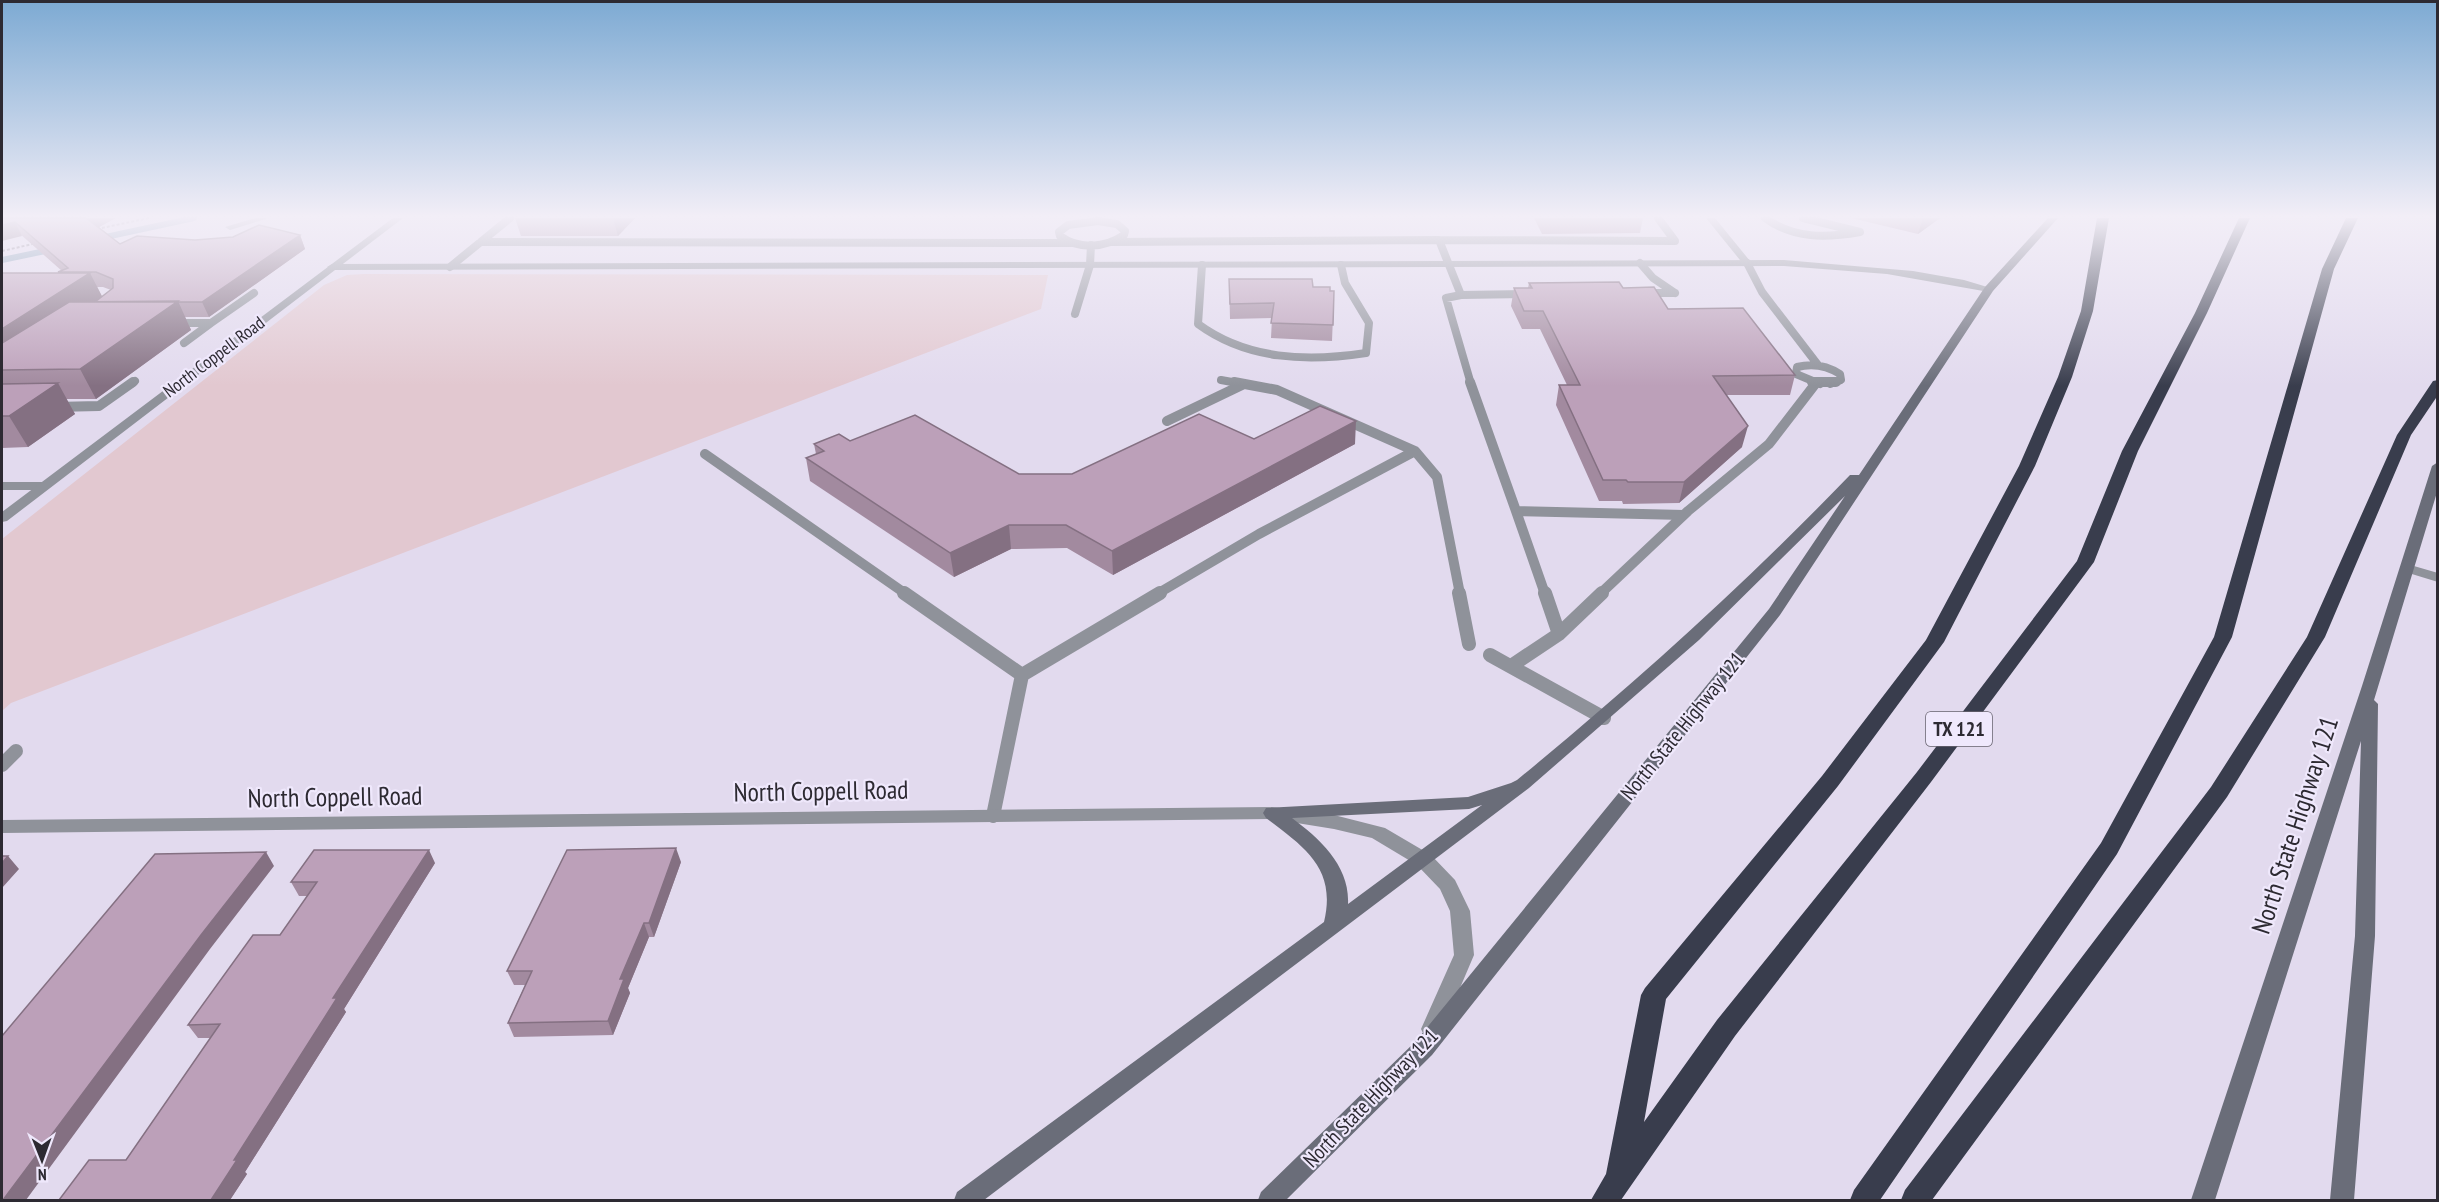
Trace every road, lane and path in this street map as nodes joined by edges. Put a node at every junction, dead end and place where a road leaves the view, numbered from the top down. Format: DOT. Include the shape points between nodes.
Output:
graph roads {
  1 [pos="323,274"];
  2 [pos="1087,274"];
  3 [pos="1201,274"];
  4 [pos="1343,274"];
  5 [pos="1454,274"];
  6 [pos="1650,274"];
  7 [pos="1753,274"];
  8 [pos="1920,274"];
  9 [pos="2002,274"];
  10 [pos="2094,274"];
  11 [pos="2219,274"];
  12 [pos="2327,274"];
  13 [pos="1989,289"];
  14 [pos="254,293"];
  15 [pos="1627,293"];
  16 [pos="1544,294"];
  17 [pos="1461,295"];
  18 [pos="1075,314"];
  19 [pos="164,323"];
  20 [pos="212,323"];
  21 [pos="184,343"];
  22 [pos="1818,365"];
  23 [pos="1221,380"];
  24 [pos="135,381"];
  25 [pos="1816,383"];
  26 [pos="1244,384"];
  27 [pos="2438,384"];
  28 [pos="45,407"];
  29 [pos="1167,421"];
  30 [pos="1882,450"];
  31 [pos="1415,451"];
  32 [pos="705,454"];
  33 [pos="2438,466"];
  34 [pos="2,486"];
  35 [pos="43,486"];
  36 [pos="1516,511"];
  37 [pos="5,512"];
  38 [pos="1684,515"];
  39 [pos="2407,568"];
  40 [pos="2438,578"];
  41 [pos="1559,634"];
  42 [pos="1469,644"];
  43 [pos="1490,655"];
  44 [pos="1511,666"];
  45 [pos="1022,675"];
  46 [pos="2370,686"];
  47 [pos="1604,718"];
  48 [pos="16,751"];
  49 [pos="2,765"];
  50 [pos="1523,784"];
  51 [pos="1272,813"];
  52 [pos="993,816"];
  53 [pos="2,827"];
  54 [pos="1424,860"];
  55 [pos="1333,927"];
  56 [pos="1424,1048"];
  57 [pos="1619,1185"];
  58 [pos="966,1200"];
  59 [pos="1270,1200"];
  60 [pos="1605,1200"];
  61 [pos="1864,1200"];
  62 [pos="1915,1200"];
  63 [pos="2203,1200"];
  64 [pos="2342,1200"];
  1 -- 35 [label="street, North Coppell Road"];
  2 -- 18 [label="lane"];
  3 -- 4 [label="lane" via="1198,324 1211,336 1255,354 1337,359 1366,353 1369,323"];
  5 -- 17 [label="lane"];
  6 -- 15 [label="lane" via="1675,293"];
  7 -- 22 [label="lane"];
  8 -- 13 [label="street"];
  9 -- 13 [label="main road, North State Highway 121"];
  10 -- 57 [label="highway" via="2065,377 2027,466 1935,642 1830,781 1654,995"];
  11 -- 57 [label="highway, TX 121" via="2130,451 2085,562 1924,777 1726,1028"];
  12 -- 61 [label="highway" via="2223,637 2109,848"];
  13 -- 30 [label="main road, North State Highway 121"];
  14 -- 20 [label="lane"];
  16 -- 17 [label="lane"];
  17 -- 36 [label="lane" via="1446,298 1465,367"];
  19 -- 20 [label="lane"];
  20 -- 21 [label="lane"];
  22 -- 25 [label="lane" via="1802,365 1795,370 1800,378"];
  22 -- 25 [label="lane" via="1835,370 1842,377 1831,384"];
  23 -- 26 [label="lane"];
  24 -- 28 [label="lane" via="99,406"];
  25 -- 38 [label="lane" via="1769,444"];
  26 -- 29 [label="lane"];
  26 -- 31 [label="lane" via="1277,390"];
  27 -- 62 [label="highway" via="2404,435 2316,638 2219,792"];
  30 -- 47 [label="main road" via="1797,539"];
  30 -- 56 [label="main road, North State Highway 121" via="1776,612"];
  31 -- 42 [label="lane" via="1437,477"];
  31 -- 45 [label="lane" via="1259,534"];
  32 -- 45 [label="lane"];
  33 -- 39 [label="main road, North State Highway 121"];
  34 -- 35 [label="street"];
  35 -- 37 [label="street, North Coppell Road"];
  36 -- 38 [label="lane"];
  36 -- 41 [label="lane"];
  38 -- 41 [label="lane"];
  39 -- 40 [label="street"];
  39 -- 46 [label="main road, North State Highway 121"];
  41 -- 44 [label="lane"];
  43 -- 44 [label="lane"];
  44 -- 47 [label="lane"];
  45 -- 52 [label="lane"];
  46 -- 63 [label="main road, North State Highway 121"];
  46 -- 64 [label="main road" via="2365,936"];
  47 -- 50 [label="main road"];
  48 -- 49 [label="lane"];
  50 -- 51 [label="main road" via="1469,803"];
  50 -- 54 [label="main road"];
  51 -- 52 [label="street, North Coppell Road"];
  51 -- 54 [label="street, North Coppell Road" via="1378,832"];
  51 -- 55 [label="main road" via="1314,847 1331,871 1338,894"];
  52 -- 53 [label="street, North Coppell Road"];
  54 -- 55 [label="main road"];
  54 -- 56 [label="street, North Coppell Road" via="1448,885 1460,911 1464,956"];
  55 -- 58 [label="main road"];
  56 -- 59 [label="main road, North State Highway 121"];
  57 -- 60 [label="highway, TX 121"];
}
